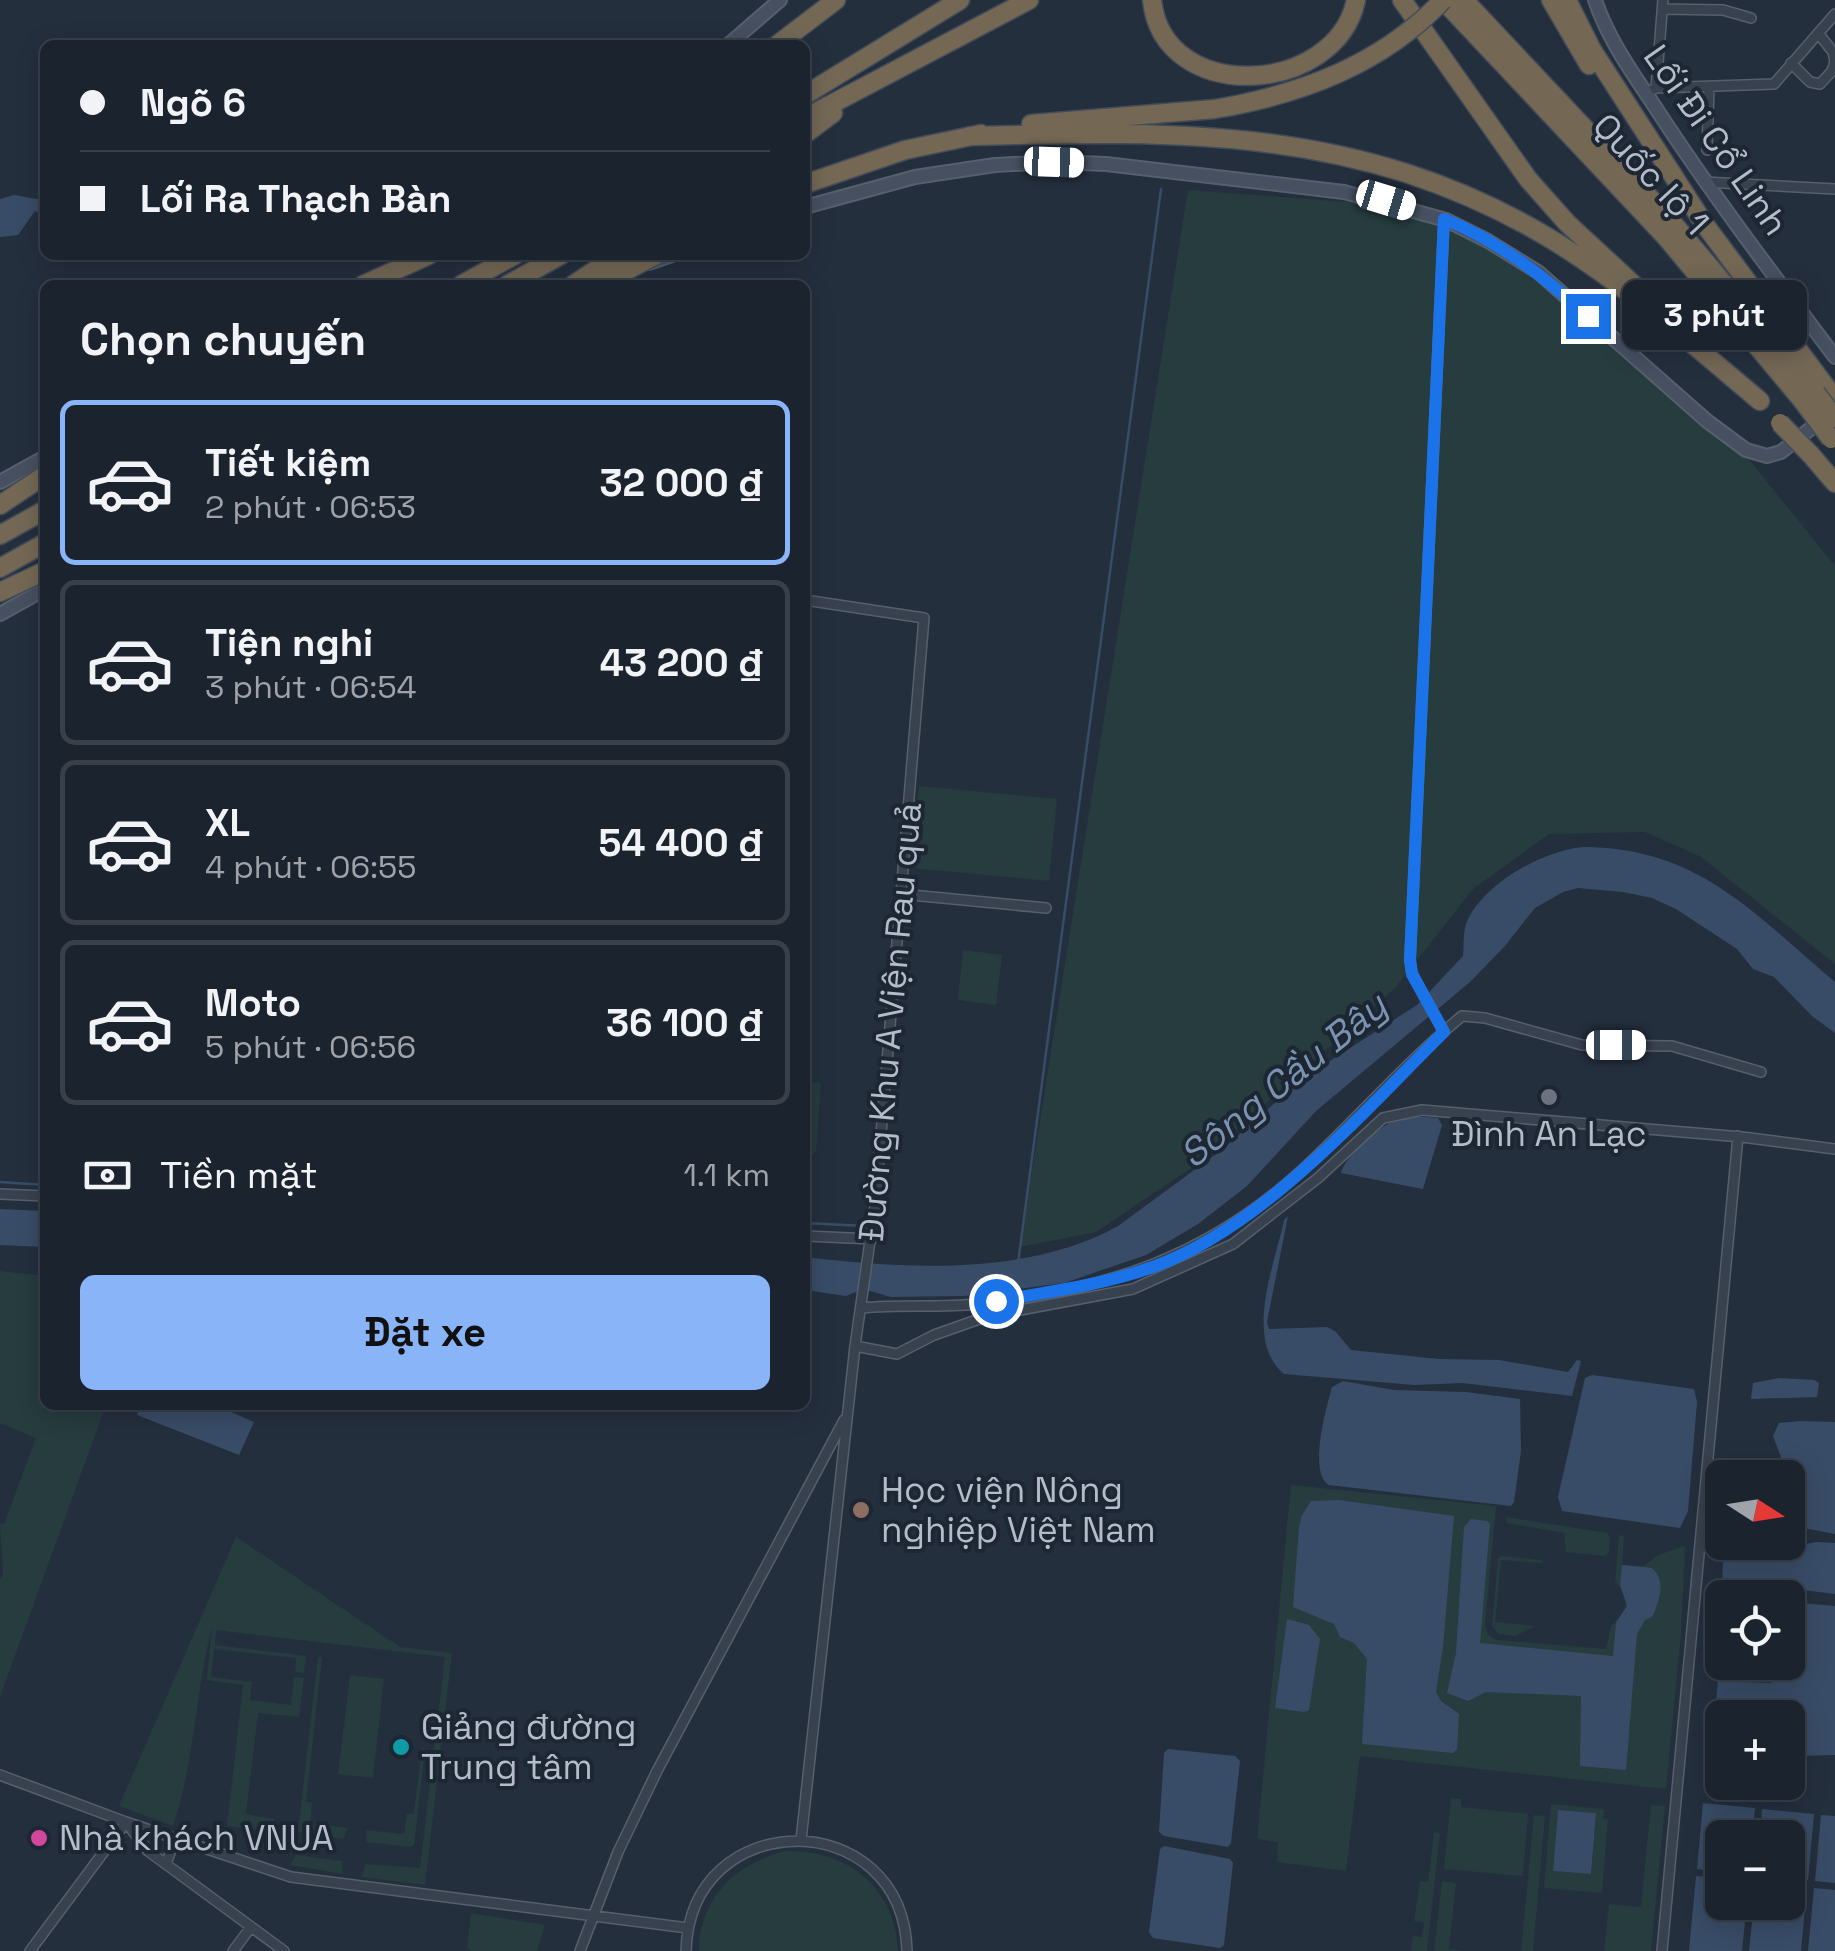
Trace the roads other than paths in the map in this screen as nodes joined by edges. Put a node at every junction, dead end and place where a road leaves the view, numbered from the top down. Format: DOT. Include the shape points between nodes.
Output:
graph roads {
  1 [pos="780,0"];
  2 [pos="821,0"];
  3 [pos="836,0"];
  4 [pos="960,0"];
  5 [pos="1029,0"];
  6 [pos="1152,0"];
  7 [pos="1356,0"];
  8 [pos="1402,0"];
  9 [pos="1443,0"];
  10 [pos="1464,0"];
  11 [pos="1552,0"];
  12 [pos="1567,0"];
  13 [pos="1595,0"];
  14 [pos="1663,4"];
  15 [pos="1835,14"];
  16 [pos="1751,18"];
  17 [pos="1818,33"];
  18 [pos="734,40"];
  19 [pos="783,40"];
  20 [pos="784,40"];
  21 [pos="859,60"];
  22 [pos="1835,62"];
  23 [pos="1791,63"];
  24 [pos="810,78"];
  25 [pos="870,85"];
  26 [pos="1709,87"];
  27 [pos="1651,91"];
  28 [pos="810,92"];
  29 [pos="810,115"];
  30 [pos="810,130"];
  31 [pos="970,136"];
  32 [pos="1707,150"];
  33 [pos="810,182"];
  34 [pos="1705,182"];
  35 [pos="1835,189"];
  36 [pos="1683,190"];
  37 [pos="810,206"];
  38 [pos="1444,219"];
  39 [pos="407,260"];
  40 [pos="419,260"];
  41 [pos="507,260"];
  42 [pos="552,260"];
  43 [pos="610,260"];
  44 [pos="646,260"];
  45 [pos="658,260"];
  46 [pos="618,274"];
  47 [pos="372,280"];
  48 [pos="374,280"];
  49 [pos="470,280"];
  50 [pos="516,280"];
  51 [pos="580,280"];
  52 [pos="608,280"];
  53 [pos="1835,357"];
  54 [pos="1820,394"];
  55 [pos="1760,401"];
  56 [pos="1835,409"];
  57 [pos="1835,418"];
  58 [pos="1833,442"];
  59 [pos="40,460"];
  60 [pos="40,478"];
  61 [pos="0,482"];
  62 [pos="1835,482"];
  63 [pos="0,505"];
  64 [pos="40,513"];
  65 [pos="0,534"];
  66 [pos="40,546"];
  67 [pos="0,568"];
  68 [pos="40,573"];
  69 [pos="0,592"];
  70 [pos="40,592"];
  71 [pos="810,601"];
  72 [pos="0,614"];
  73 [pos="901,894"];
  74 [pos="1046,908"];
  75 [pos="1443,1029"];
  76 [pos="1761,1072"];
  77 [pos="1738,1136"];
  78 [pos="1835,1149"];
  79 [pos="0,1194"];
  80 [pos="40,1196"];
  81 [pos="810,1236"];
  82 [pos="872,1239"];
  83 [pos="863,1307"];
  84 [pos="855,1346"];
  85 [pos="848,1414"];
  86 [pos="0,1775"];
  87 [pos="126,1822"];
  88 [pos="175,1839"];
  89 [pos="801,1840"];
  90 [pos="166,1864"];
  91 [pos="594,1917"];
  92 [pos="251,1927"];
  93 [pos="688,1928"];
  94 [pos="30,1951"];
  95 [pos="233,1951"];
  96 [pos="284,1951"];
  97 [pos="580,1951"];
  98 [pos="686,1951"];
  99 [pos="907,1951"];
  100 [pos="1662,1951"];
  1 -- 18 [label="main road"];
  2 -- 19 [label="highway"];
  3 -- 20 [label="highway"];
  4 -- 21 [label="highway"];
  5 -- 25 [label="highway"];
  6 -- 7 [label="highway" via="1162,33 1178,52 1206,69 1243,77 1286,72 1321,54 1346,26"];
  8 -- 55 [label="highway" via="1552,207"];
  9 -- 31 [label="highway, bridge" via="1394,43 1343,73 1273,98"];
  9 -- 54 [label="highway, Quốc lộ 1"];
  10 -- 54 [label="highway, Quốc lộ 1" via="1666,215"];
  11 -- 36 [label="highway" via="1597,77"];
  12 -- 36 [label="highway"];
  13 -- 27 [label="main road, Lối Đi Cổ Linh" via="1605,29"];
  14 -- 16 [label="street"];
  14 -- 27 [label="street"];
  15 -- 17 [label="street"];
  17 -- 22 [label="street"];
  17 -- 23 [label="street"];
  21 -- 24 [label="highway"];
  21 -- 28 [label="highway"];
  22 -- 23 [label="street" via="1820,84"];
  23 -- 26 [label="street" via="1774,84"];
  25 -- 29 [label="highway"];
  25 -- 30 [label="highway"];
  26 -- 27 [label="street"];
  26 -- 32 [label="street"];
  27 -- 34 [label="main road, Lối Đi Cổ Linh"];
  31 -- 33 [label="highway"];
  31 -- 55 [label="highway" via="1236,140 1338,153 1413,174 1475,198 1578,256"];
  34 -- 35 [label="street"];
  34 -- 53 [label="main road, Lối Đi Cổ Linh"];
  36 -- 54 [label="highway"];
  37 -- 38 [label="main road" via="930,174 1054,162 1316,187"];
  38 -- 56 [label="main road" via="1538,272 1735,444 1767,456 1781,452"];
  38 -- 75 [label="street" via="1410,960"];
  39 -- 47 [label="highway"];
  40 -- 48 [label="highway"];
  41 -- 49 [label="highway"];
  42 -- 50 [label="highway"];
  43 -- 51 [label="highway"];
  44 -- 46 [label="highway"];
  45 -- 46 [label="main road"];
  46 -- 52 [label="highway"];
  54 -- 57 [label="highway, bridge"];
  54 -- 58 [label="highway, bridge"];
  55 -- 62 [label="highway, bridge"];
  59 -- 61 [label="main road"];
  60 -- 63 [label="highway"];
  64 -- 65 [label="highway"];
  66 -- 67 [label="highway"];
  68 -- 69 [label="highway"];
  70 -- 72 [label="main road"];
  71 -- 73 [label="street, Đường Khu A Viện Rau quả" via="924,618"];
  73 -- 74 [label="street"];
  73 -- 82 [label="street, Đường Khu A Viện Rau quả"];
  75 -- 76 [label="street" via="1460,1017 1485,1018 1582,1045 1672,1046"];
  75 -- 83 [label="street" via="1286,1183 1183,1254 1081,1287 975,1304"];
  77 -- 78 [label="street"];
  77 -- 84 [label="street" via="1396,1113 1234,1244 1132,1289 988,1316 896,1354"];
  77 -- 100 [label="street"];
  79 -- 80 [label="street"];
  81 -- 82 [label="street"];
  82 -- 83 [label="street, Đường Khu A Viện Rau quả"];
  83 -- 84 [label="street, Đường Khu A Viện Rau quả"];
  84 -- 85 [label="street, Đường Khu A Viện Rau quả"];
  85 -- 89 [label="street, Đường Khu A Viện Rau quả"];
  85 -- 91 [label="street" via="664,1757"];
  86 -- 87 [label="street"];
  87 -- 88 [label="street"];
  87 -- 90 [label="street"];
  87 -- 94 [label="street"];
  88 -- 90 [label="street"];
  88 -- 91 [label="street" via="324,1883"];
  89 -- 93 [label="street" via="761,1846 728,1863 704,1891"];
  89 -- 99 [label="street" via="843,1850 874,1871 899,1910"];
  90 -- 92 [label="street"];
  91 -- 93 [label="street"];
  91 -- 97 [label="street"];
  92 -- 95 [label="street"];
  92 -- 96 [label="street"];
  93 -- 98 [label="street"];
}
